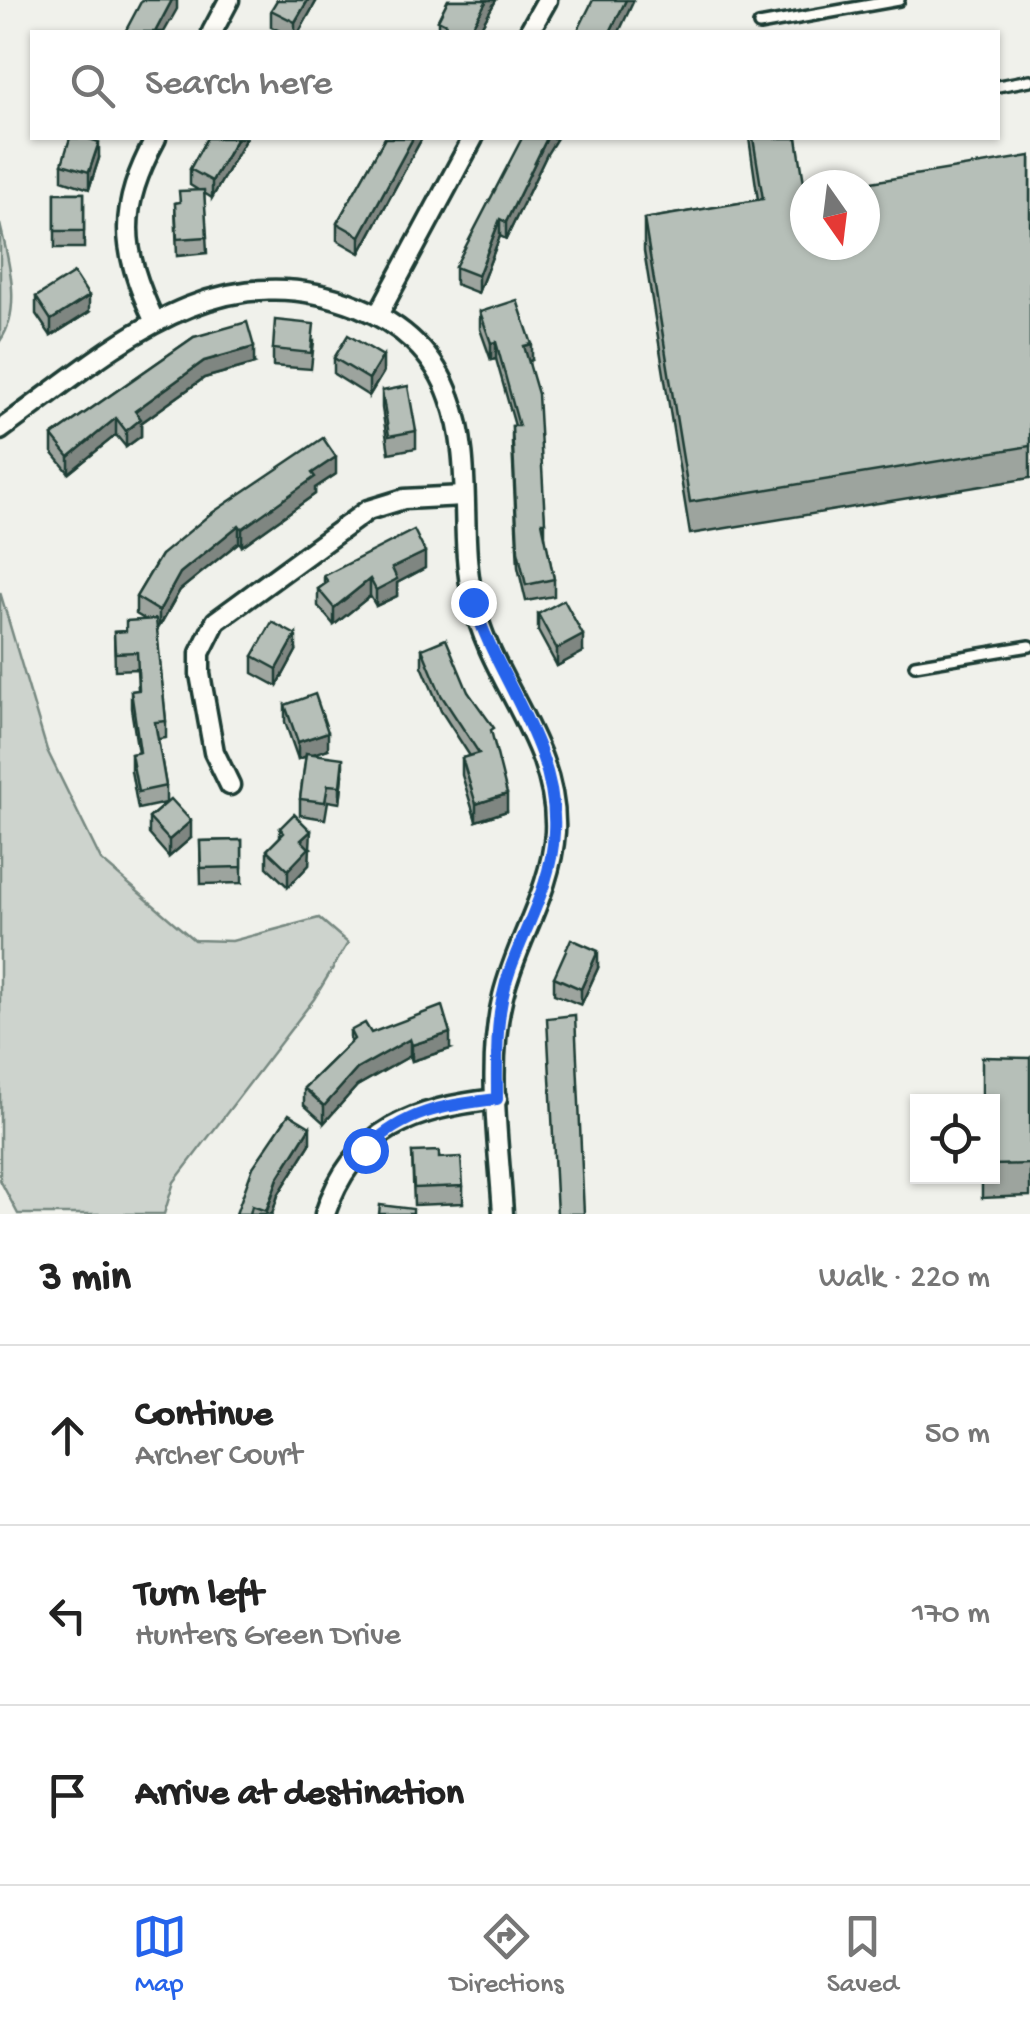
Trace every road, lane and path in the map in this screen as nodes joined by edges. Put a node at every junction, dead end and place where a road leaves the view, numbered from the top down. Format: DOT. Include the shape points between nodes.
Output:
graph roads {
  1 [pos="229,0"];
  2 [pos="546,0"];
  3 [pos="899,0"];
  4 [pos="759,25"];
  5 [pos="213,30"];
  6 [pos="530,30"];
  7 [pos="1030,80"];
  8 [pos="1000,86"];
  9 [pos="155,140"];
  10 [pos="472,140"];
  11 [pos="378,315"];
  12 [pos="154,320"];
  13 [pos="0,430"];
  14 [pos="463,496"];
  15 [pos="1030,646"];
  16 [pos="915,665"];
  17 [pos="230,785"];
  18 [pos="497,1099"];
  19 [pos="325,1214"];
  20 [pos="503,1214"];
  1 -- 5 [label="street"];
  2 -- 6 [label="street"];
  3 -- 4 [label="lane"];
  7 -- 8 [label="lane"];
  9 -- 12 [label="street" via="138,172 126,222 128,257"];
  10 -- 11 [label="street"];
  11 -- 12 [label="street" via="333,297 264,289 227,294"];
  11 -- 14 [label="street" via="403,330 440,373 459,429"];
  12 -- 13 [label="street"];
  14 -- 17 [label="street" via="404,498 368,510 216,621 200,653 200,674 214,752"];
  14 -- 18 [label="street" via="473,602 535,735 552,796 544,896 502,998"];
  15 -- 16 [label="lane"];
  18 -- 19 [label="street" via="440,1105 386,1130 339,1183"];
  18 -- 20 [label="street"];
}
